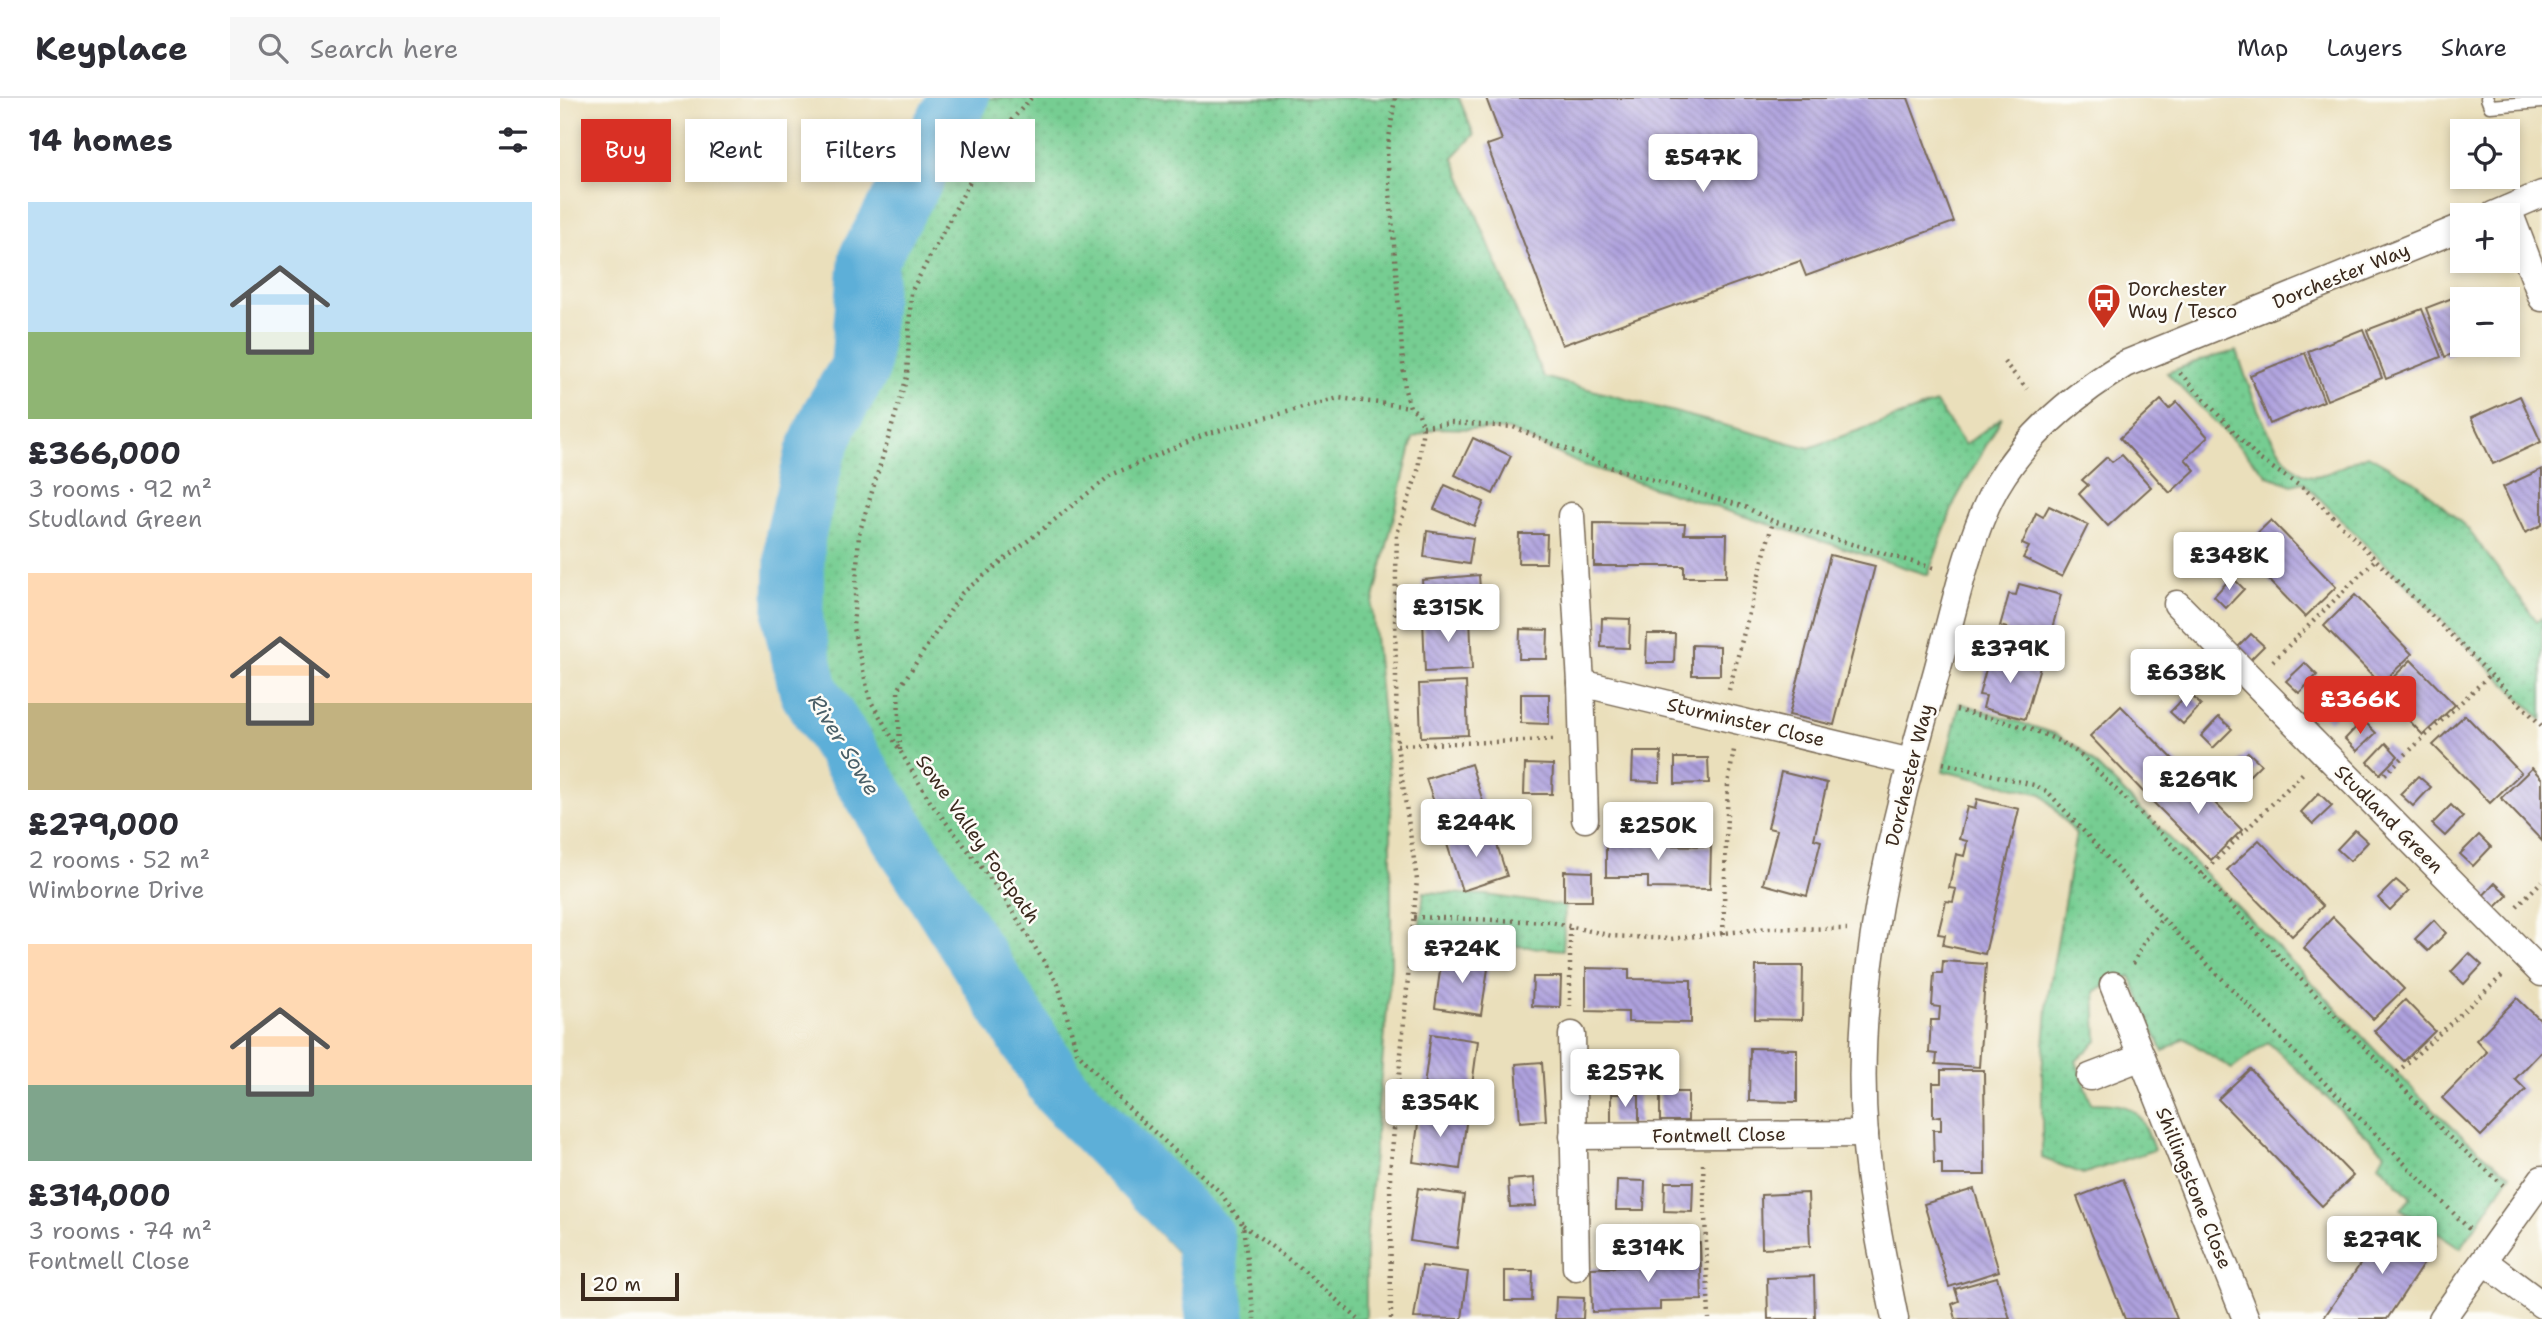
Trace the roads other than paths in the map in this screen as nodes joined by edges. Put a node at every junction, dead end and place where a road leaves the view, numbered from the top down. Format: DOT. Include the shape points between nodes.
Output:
graph roads {
  1 [pos="2488,102"];
  2 [pos="2542,102"];
  3 [pos="2542,194"];
  4 [pos="2520,203"];
  5 [pos="2450,232"];
  6 [pos="2520,254"];
  7 [pos="2542,298"];
  8 [pos="1570,516"];
  9 [pos="2177,604"];
  10 [pos="1581,683"];
  11 [pos="1911,762"];
  12 [pos="1585,819"];
  13 [pos="2533,964"];
  14 [pos="2113,985"];
  15 [pos="1572,1035"];
  16 [pos="2142,1057"];
  17 [pos="2090,1077"];
  18 [pos="1865,1134"];
  19 [pos="1573,1136"];
  20 [pos="2542,1179"];
  21 [pos="2489,1256"];
  22 [pos="1576,1267"];
  23 [pos="2542,1305"];
  24 [pos="1895,1319"];
  25 [pos="2246,1319"];
  26 [pos="2442,1319"];
  1 -- 2 [label="lane"];
  3 -- 4 [label="street"];
  5 -- 11 [label="street, Dorchester Way" via="2125,364 2053,415 1996,488 1979,526"];
  6 -- 7 [label="street"];
  8 -- 10 [label="street"];
  9 -- 13 [label="street, Studland Green"];
  10 -- 11 [label="street, Sturminster Close"];
  10 -- 12 [label="street"];
  11 -- 18 [label="street, Dorchester Way" via="1873,932 1866,999"];
  14 -- 16 [label="street, Shillingstone Close"];
  15 -- 19 [label="street"];
  16 -- 17 [label="street"];
  16 -- 25 [label="street, Shillingstone Close"];
  18 -- 19 [label="street, Fontmell Close"];
  18 -- 24 [label="street, Dorchester Way" via="1877,1231"];
  19 -- 22 [label="street"];
  20 -- 21 [label="street"];
  21 -- 23 [label="street"];
  21 -- 26 [label="street"];
}
